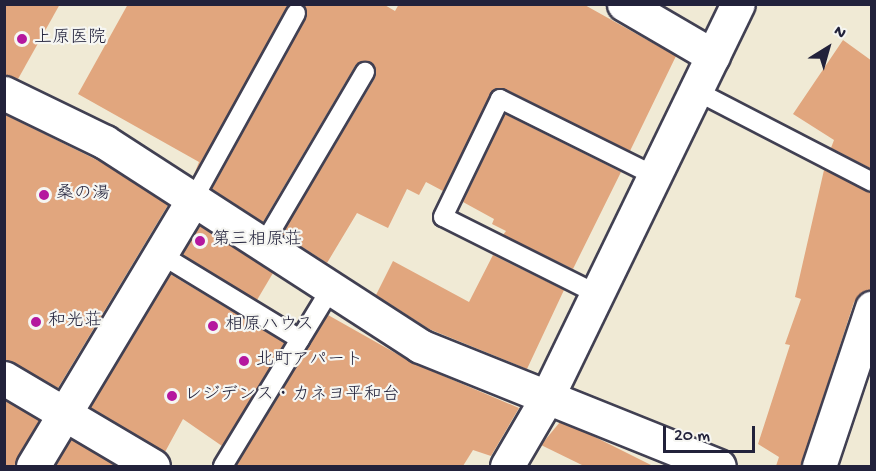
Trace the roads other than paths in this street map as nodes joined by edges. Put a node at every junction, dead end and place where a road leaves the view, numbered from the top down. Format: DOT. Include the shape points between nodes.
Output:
graph roads {
  1 [pos="624,4"];
  2 [pos="738,4"];
  3 [pos="296,13"];
  4 [pos="713,56"];
  5 [pos="365,72"];
  6 [pos="696,91"];
  7 [pos="4,93"];
  8 [pos="655,176"];
  9 [pos="872,182"];
  10 [pos="194,198"];
  11 [pos="263,245"];
  12 [pos="160,254"];
  13 [pos="330,290"];
  14 [pos="597,294"];
  15 [pos="872,308"];
  16 [pos="300,339"];
  17 [pos="4,378"];
  18 [pos="545,401"];
  19 [pos="65,414"];
  20 [pos="33,466"];
  21 [pos="153,466"];
  22 [pos="223,466"];
  23 [pos="507,466"];
  24 [pos="719,466"];
  25 [pos="819,466"];
  1 -- 4 [label="street"];
  2 -- 4 [label="street"];
  3 -- 10 [label="lane"];
  4 -- 6 [label="street"];
  5 -- 11 [label="lane"];
  6 -- 8 [label="street"];
  6 -- 9 [label="lane"];
  7 -- 10 [label="street" via="105,142"];
  8 -- 14 [label="street"];
  8 -- 14 [label="lane" via="500,99 443,217"];
  10 -- 11 [label="street"];
  10 -- 12 [label="street"];
  11 -- 13 [label="street"];
  12 -- 16 [label="lane"];
  12 -- 19 [label="street"];
  13 -- 16 [label="lane"];
  13 -- 18 [label="street" via="420,346"];
  14 -- 18 [label="street"];
  15 -- 25 [label="street"];
  16 -- 22 [label="lane"];
  17 -- 19 [label="street"];
  18 -- 23 [label="street"];
  18 -- 24 [label="street"];
  19 -- 20 [label="street"];
  19 -- 21 [label="street"];
}
